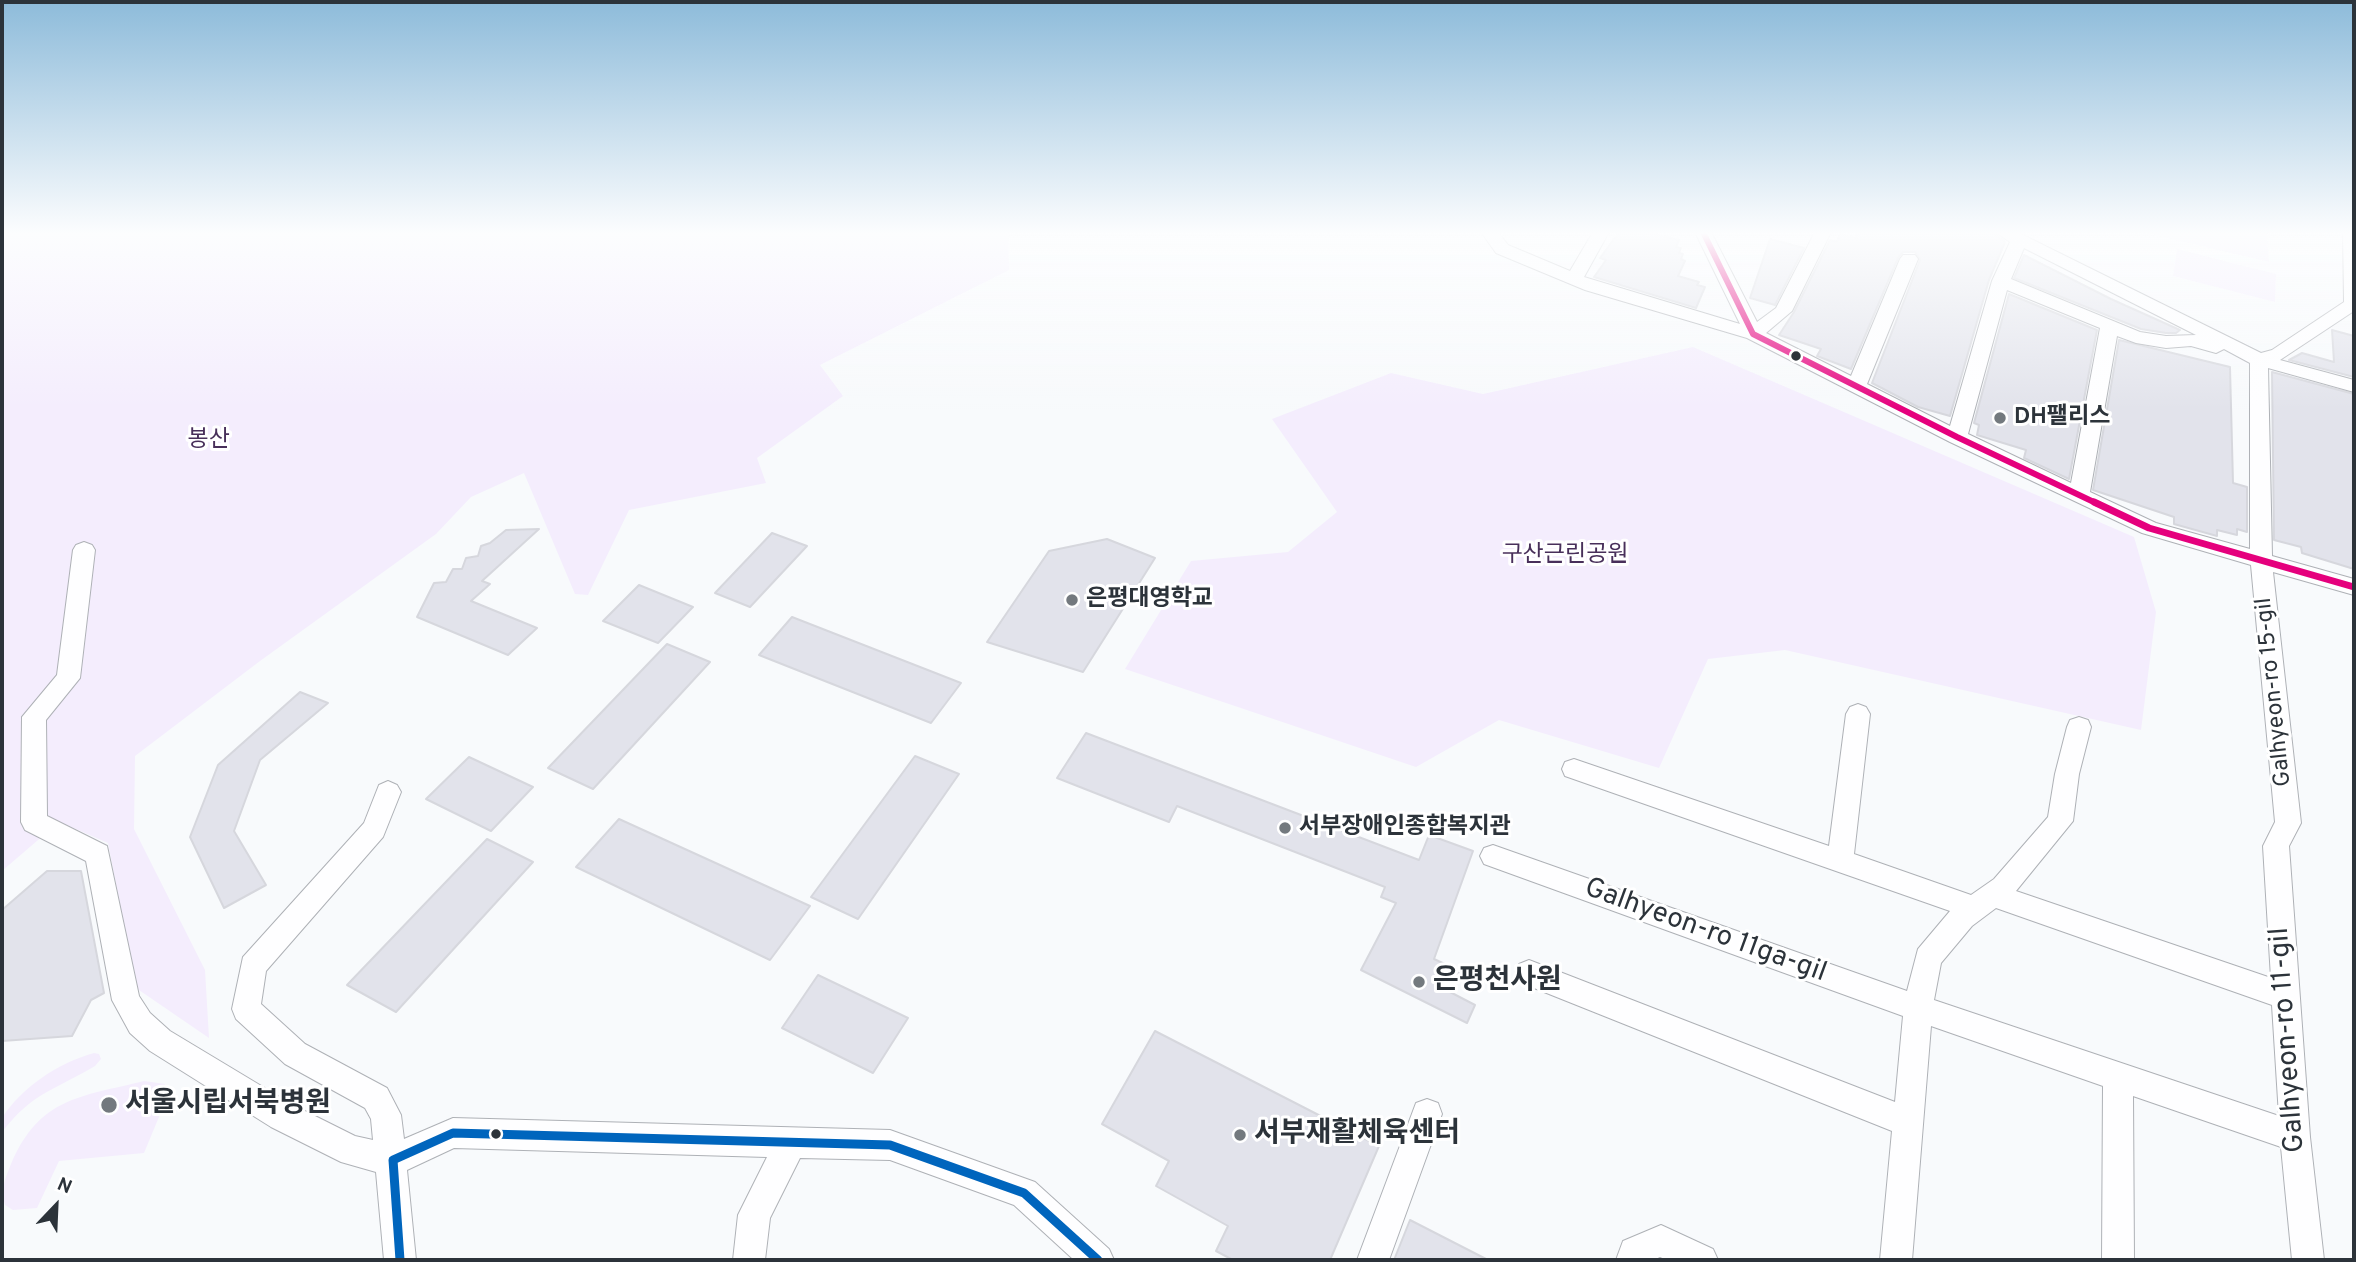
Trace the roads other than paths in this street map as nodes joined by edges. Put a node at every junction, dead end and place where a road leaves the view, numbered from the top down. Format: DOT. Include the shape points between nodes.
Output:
graph roads {
  1 [pos="1613,291"];
  2 [pos="1734,291"];
  3 [pos="1793,291"];
  4 [pos="1896,291"];
  5 [pos="1998,291"];
  6 [pos="2024,291"];
  7 [pos="2121,291"];
  8 [pos="2353,291"];
  9 [pos="2109,327"];
  10 [pos="1753,334"];
  11 [pos="2259,360"];
  12 [pos="2354,386"];
  13 [pos="1856,387"];
  14 [pos="1957,437"];
  15 [pos="2079,495"];
  16 [pos="84,550"];
  17 [pos="2261,560"];
  18 [pos="2354,587"];
  19 [pos="1858,714"];
  20 [pos="2079,727"];
  21 [pos="1574,769"];
  22 [pos="388,792"];
  23 [pos="2288,823"];
  24 [pos="1493,856"];
  25 [pos="1840,861"];
  26 [pos="1984,901"];
  27 [pos="1529,973"];
  28 [pos="2286,998"];
  29 [pos="1918,1008"];
  30 [pos="2118,1076"];
  31 [pos="1427,1114"];
  32 [pos="1907,1122"];
  33 [pos="2295,1136"];
  34 [pos="792,1141"];
  35 [pos="393,1160"];
  36 [pos="400,1260"];
  37 [pos="749,1260"];
  38 [pos="1098,1260"];
  39 [pos="1373,1260"];
  40 [pos="1632,1260"];
  41 [pos="1702,1260"];
  42 [pos="1896,1260"];
  43 [pos="2118,1260"];
  44 [pos="2308,1260"];
  1 -- 10 [label="street, Galhyeon-ro 15-gil"];
  2 -- 10 [label="street"];
  3 -- 10 [label="street" via="1783,311"];
  4 -- 13 [label="street"];
  5 -- 14 [label="street"];
  6 -- 9 [label="street"];
  7 -- 11 [label="street"];
  8 -- 11 [label="street" via="2353,304 2279,354"];
  9 -- 11 [label="street" via="2146,339 2192,340"];
  9 -- 15 [label="street"];
  10 -- 13 [label="street, Galhyeon-ro 15-gil"];
  11 -- 12 [label="street"];
  11 -- 17 [label="street, Galhyeon-ro 15-gil"];
  13 -- 14 [label="street, Galhyeon-ro 15-gil"];
  14 -- 15 [label="street, Galhyeon-ro 15-gil"];
  15 -- 17 [label="street, Galhyeon-ro 15-gil" via="2149,528"];
  16 -- 35 [label="street" via="68,678 34,717 34,822 98,854 126,1000 139,1023 160,1041 282,1115 352,1151"];
  17 -- 18 [label="street, Galhyeon-ro 15-gil"];
  17 -- 23 [label="street, Galhyeon-ro 15-gil"];
  19 -- 25 [label="street"];
  20 -- 26 [label="street" via="2060,821 2003,887"];
  21 -- 25 [label="street"];
  22 -- 35 [label="street" via="374,829 253,965 246,1009 295,1054 376,1098 386,1115"];
  23 -- 28 [label="street, Galhyeon-ro 11-gil" via="2276,846"];
  24 -- 29 [label="street, Galhyeon-ro 11ga-gil"];
  25 -- 26 [label="street"];
  26 -- 28 [label="street"];
  26 -- 29 [label="street" via="1962,917 1928,958"];
  27 -- 32 [label="street"];
  28 -- 33 [label="street, Galhyeon-ro 11-gil"];
  29 -- 30 [label="street, Galhyeon-ro 11ga-gil"];
  29 -- 32 [label="street"];
  30 -- 33 [label="street, Galhyeon-ro 11ga-gil"];
  30 -- 43 [label="street"];
  31 -- 39 [label="street"];
  32 -- 42 [label="street"];
  33 -- 44 [label="street, Galhyeon-ro 11-gil"];
  34 -- 35 [label="street" via="453,1133"];
  34 -- 37 [label="street" via="754,1215"];
  34 -- 38 [label="street" via="890,1145 1024,1193"];
  35 -- 36 [label="street"];
  40 -- 41 [label="street" via="1634,1252 1661,1241"];
}
